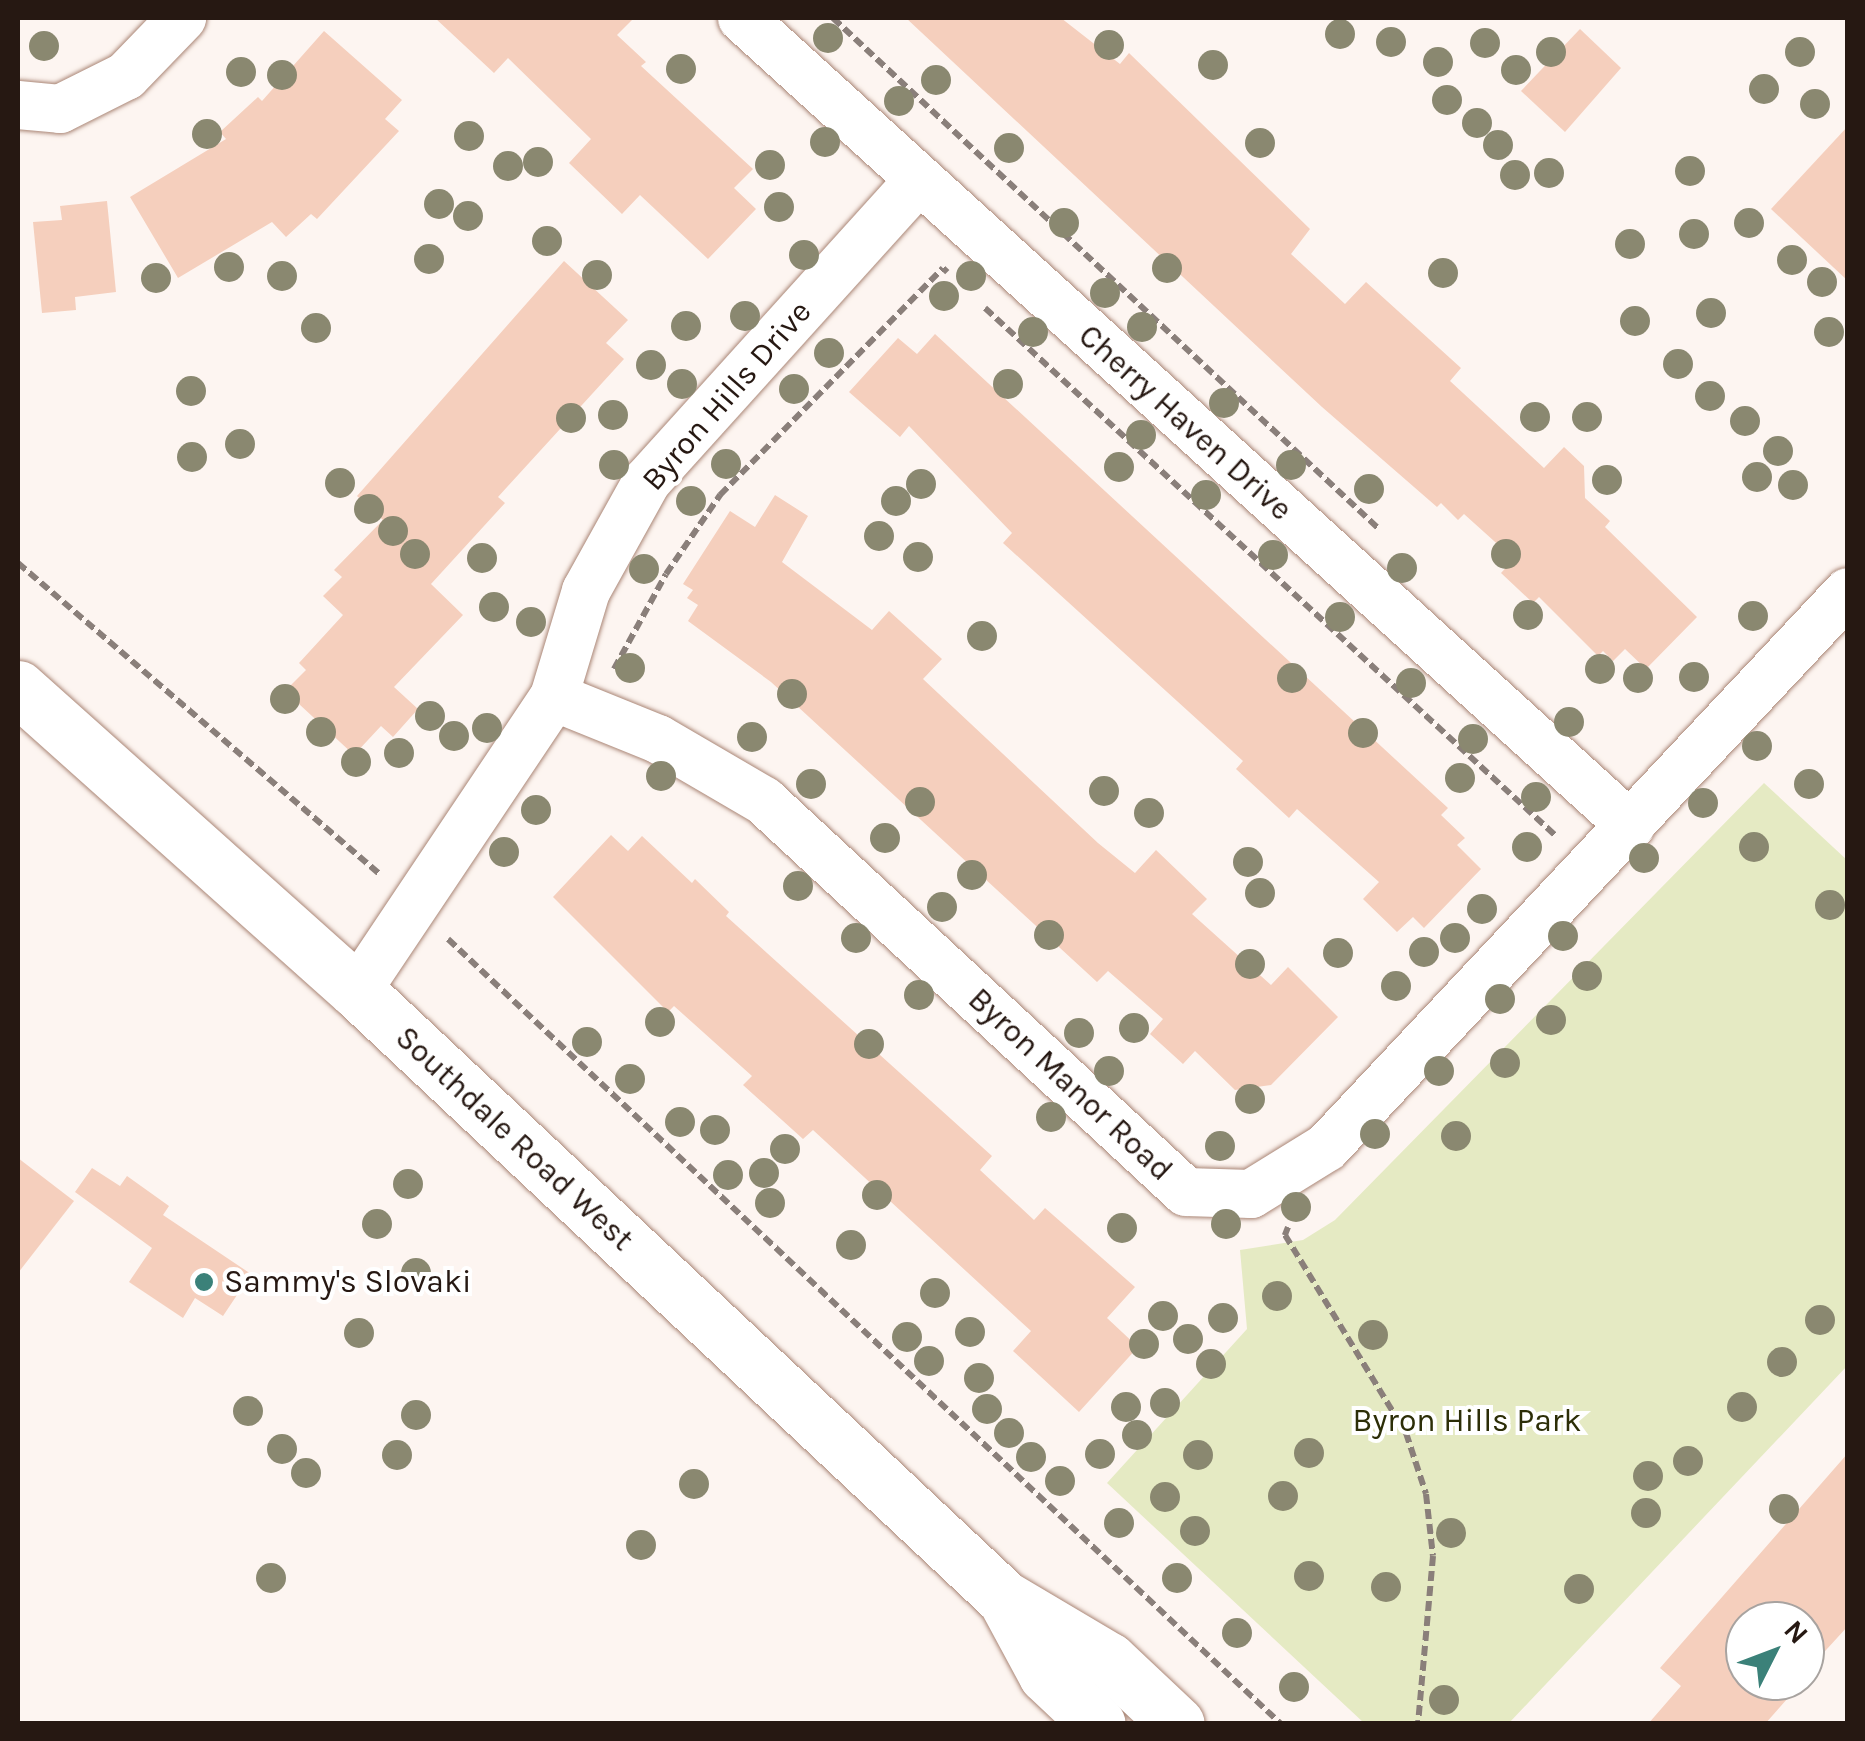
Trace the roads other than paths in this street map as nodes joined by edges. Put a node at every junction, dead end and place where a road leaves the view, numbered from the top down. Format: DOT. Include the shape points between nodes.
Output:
graph roads {
  1 [pos="182,18"];
  2 [pos="742,18"];
  3 [pos="18,106"];
  4 [pos="917,182"];
  5 [pos="1848,592"];
  6 [pos="18,688"];
  7 [pos="554,697"];
  8 [pos="1631,826"];
  9 [pos="356,991"];
  10 [pos="1004,1598"];
  11 [pos="1098,1724"];
  12 [pos="1177,1724"];
  1 -- 3 [label="street" via="126,76 60,109"];
  2 -- 4 [label="street, Cherry Haven Drive"];
  4 -- 7 [label="street, Byron Hills Drive" via="647,481 586,590"];
  4 -- 8 [label="street, Cherry Haven Drive"];
  5 -- 8 [label="street, Byron Manor Road"];
  6 -- 9 [label="main road, Southdale Road West"];
  7 -- 8 [label="street, Byron Manor Road" via="658,740 764,801 1186,1192 1251,1194 1327,1147"];
  7 -- 9 [label="street, Byron Hills Drive"];
  9 -- 10 [label="main road, Southdale Road West"];
  10 -- 11 [label="main road, Southdale Road West" via="1046,1675"];
  10 -- 12 [label="main road, Southdale Road West" via="1110,1660"];
}
